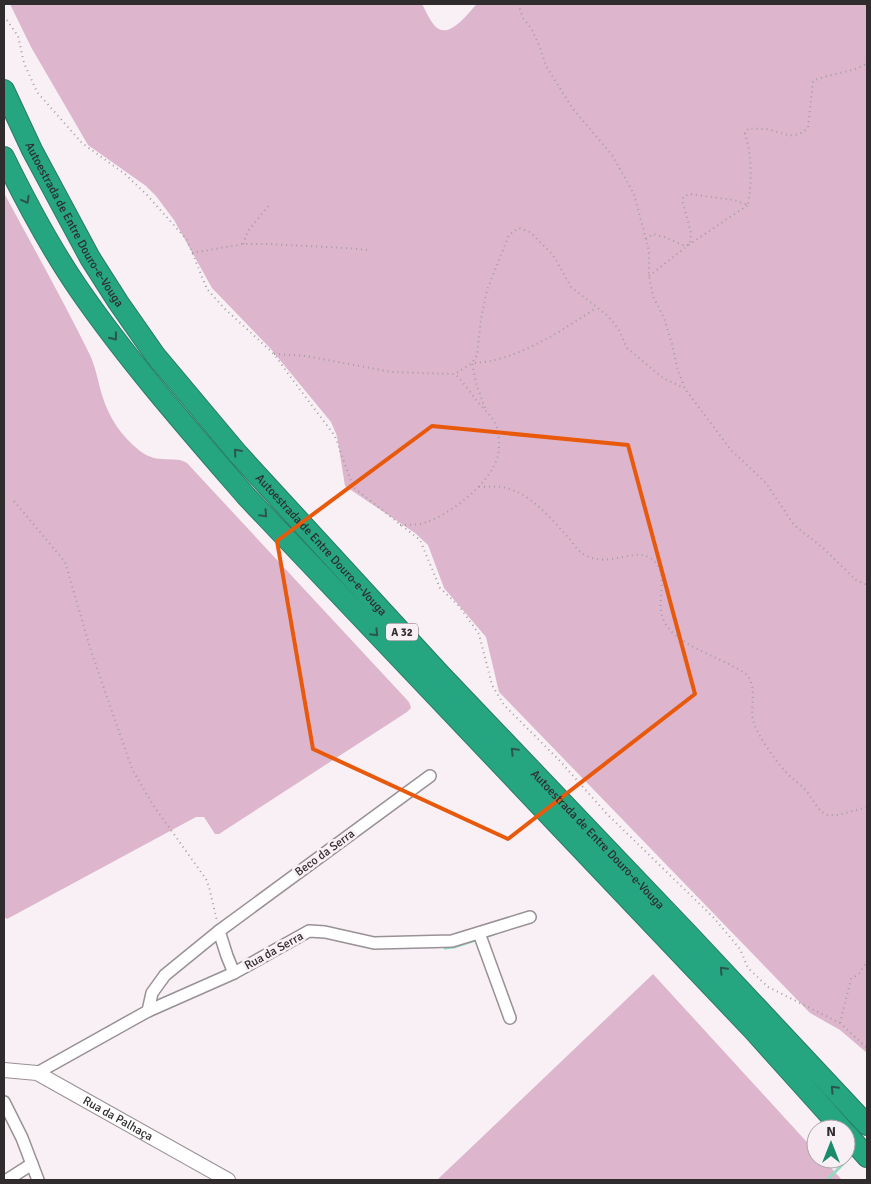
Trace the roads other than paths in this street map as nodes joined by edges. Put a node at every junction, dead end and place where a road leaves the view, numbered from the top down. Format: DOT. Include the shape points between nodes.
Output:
graph roads {
  1 [pos="4,90"];
  2 [pos="4,157"];
  3 [pos="430,776"];
  4 [pos="530,917"];
  5 [pos="219,930"];
  6 [pos="479,933"];
  7 [pos="234,972"];
  8 [pos="148,1011"];
  9 [pos="510,1018"];
  10 [pos="4,1070"];
  11 [pos="37,1073"];
  12 [pos="4,1102"];
  13 [pos="833,1119"];
  14 [pos="867,1125"];
  15 [pos="856,1144"];
  16 [pos="867,1157"];
  17 [pos="32,1164"];
  18 [pos="7,1180"];
  19 [pos="38,1180"];
  20 [pos="228,1180"];
  14 -- 1 [label="highway, Autoestrada de Entre Douro-e-Vouga / A 32, one-way" via="690,934 434,667 238,454 162,362 118,302 90,258"];
  2 -- 13 [label="highway, Autoestrada de Entre Douro-e-Vouga / A 32, one-way" via="45,235 78,288 127,354 247,497 753,1030"];
  3 -- 5 [label="street, Beco da Serra"];
  4 -- 6 [label="street, Rua da Serra"];
  5 -- 7 [label="street"];
  5 -- 8 [label="street, Beco da Serra" via="165,975 152,993"];
  6 -- 7 [label="street, Rua da Serra" via="452,941 374,943 309,931"];
  6 -- 9 [label="street"];
  7 -- 8 [label="street, Rua da Serra"];
  8 -- 11 [label="street, Rua da Serra"];
  10 -- 11 [label="street, Rua da Palhaça"];
  11 -- 20 [label="street, Rua da Palhaça"];
  12 -- 17 [label="street"];
  15 -- 16 [label="highway"];
  17 -- 18 [label="street"];
  17 -- 19 [label="street"];
}
